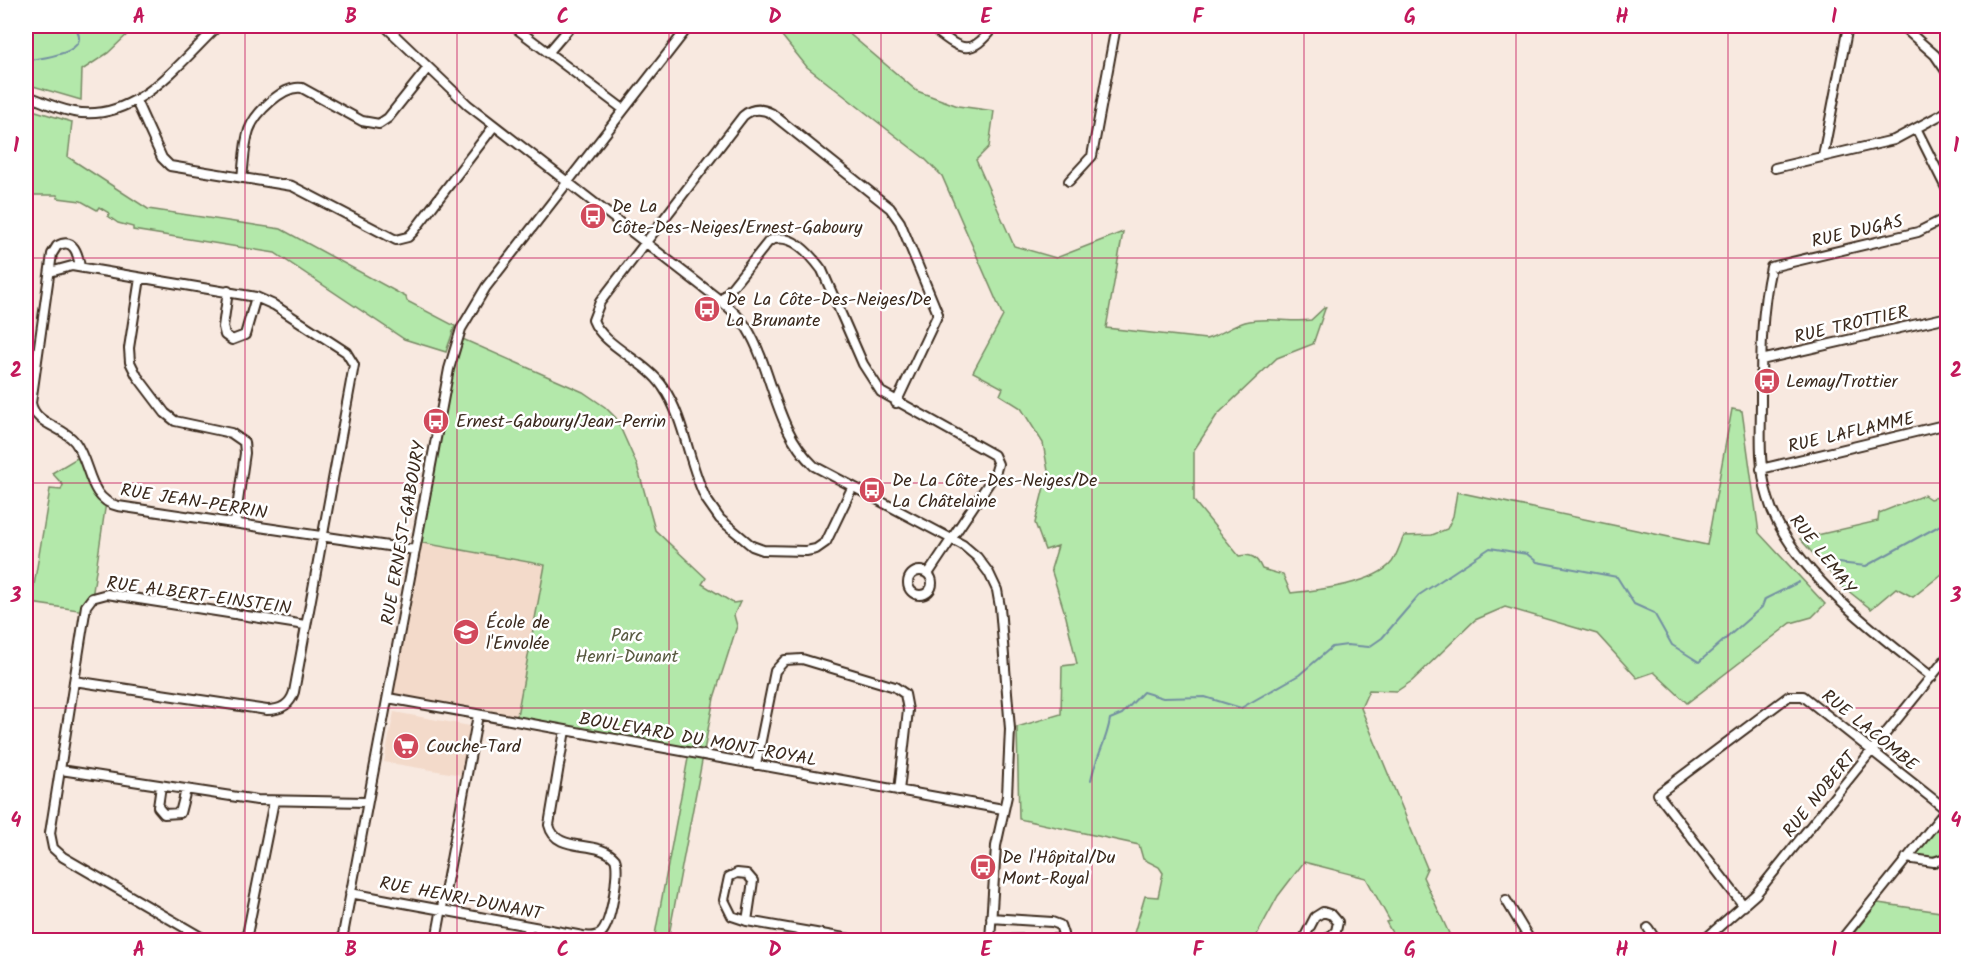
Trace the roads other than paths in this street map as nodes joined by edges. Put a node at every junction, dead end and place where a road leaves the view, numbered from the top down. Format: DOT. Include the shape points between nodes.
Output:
graph roads {
  1 [pos="218,26"];
  2 [pos="385,26"];
  3 [pos="513,26"];
  4 [pos="571,26"];
  5 [pos="689,26"];
  6 [pos="930,26"];
  7 [pos="994,26"];
  8 [pos="1116,26"];
  9 [pos="1848,26"];
  10 [pos="1902,26"];
  11 [pos="548,53"];
  12 [pos="427,69"];
  13 [pos="1947,74"];
  14 [pos="26,96"];
  15 [pos="136,101"];
  16 [pos="623,109"];
  17 [pos="1947,111"];
  18 [pos="494,126"];
  19 [pos="1916,128"];
  20 [pos="1823,156"];
  21 [pos="1774,168"];
  22 [pos="242,178"];
  23 [pos="1069,181"];
  24 [pos="567,182"];
  25 [pos="1947,192"];
  26 [pos="1947,217"];
  27 [pos="645,243"];
  28 [pos="80,267"];
  29 [pos="1771,267"];
  30 [pos="50,272"];
  31 [pos="140,278"];
  32 [pos="228,291"];
  33 [pos="256,297"];
  34 [pos="721,301"];
  35 [pos="1947,317"];
  36 [pos="1761,360"];
  37 [pos="896,403"];
  38 [pos="1947,424"];
  39 [pos="1761,469"];
  40 [pos="852,488"];
  41 [pos="235,522"];
  42 [pos="323,537"];
  43 [pos="954,539"];
  44 [pos="415,550"];
  45 [pos="928,574"];
  46 [pos="306,625"];
  47 [pos="1947,656"];
  48 [pos="1932,677"];
  49 [pos="74,681"];
  50 [pos="388,698"];
  51 [pos="478,715"];
  52 [pos="565,730"];
  53 [pos="1873,751"];
  54 [pos="756,765"];
  55 [pos="61,770"];
  56 [pos="161,786"];
  57 [pos="186,790"];
  58 [pos="899,791"];
  59 [pos="274,801"];
  60 [pos="367,802"];
  61 [pos="1003,810"];
  62 [pos="1947,810"];
  63 [pos="1947,857"];
  64 [pos="1906,858"];
  65 [pos="350,892"];
  66 [pos="1506,900"];
  67 [pos="1744,906"];
  68 [pos="442,910"];
  69 [pos="991,918"];
  70 [pos="747,921"];
  71 [pos="529,926"];
  72 [pos="1648,928"];
  73 [pos="206,940"];
  74 [pos="246,940"];
  75 [pos="342,940"];
  76 [pos="436,940"];
  77 [pos="526,940"];
  78 [pos="856,940"];
  79 [pos="992,940"];
  80 [pos="1303,940"];
  81 [pos="1326,940"];
  82 [pos="1530,940"];
  83 [pos="1656,940"];
  84 [pos="1704,940"];
  85 [pos="1841,940"];
  1 -- 15 [label="street" via="158,85"];
  2 -- 12 [label="street"];
  3 -- 11 [label="street"];
  4 -- 11 [label="street"];
  5 -- 16 [label="street, RUE ERNEST-GABOURY"];
  6 -- 7 [label="street" via="958,46 970,48 979,44"];
  8 -- 23 [label="street" via="1092,156"];
  9 -- 20 [label="street"];
  10 -- 13 [label="street" via="1935,55"];
  11 -- 16 [label="street"];
  12 -- 18 [label="street"];
  12 -- 22 [label="street" via="379,124 362,121 302,88 283,92 252,124"];
  14 -- 15 [label="street" via="81,113 113,110"];
  15 -- 22 [label="street" via="166,163"];
  16 -- 24 [label="street, RUE ERNEST-GABOURY"];
  17 -- 19 [label="street"];
  18 -- 22 [label="street" via="413,232 402,239 385,236 300,189"];
  18 -- 24 [label="street"];
  19 -- 20 [label="street" via="1894,140"];
  19 -- 25 [label="street"];
  20 -- 21 [label="street"];
  24 -- 27 [label="street"];
  24 -- 44 [label="street, RUE ERNEST-GABOURY" via="478,298 460,330 448,369"];
  26 -- 29 [label="street, RUE DUGAS" via="1918,232"];
  27 -- 34 [label="street"];
  27 -- 37 [label="street" via="743,116 756,109 771,113 890,208 937,305 937,318"];
  27 -- 40 [label="street" via="600,302 593,320 599,331 643,364 663,387 703,493 715,513 740,538 758,548 811,550 825,542"];
  28 -- 30 [label="street" via="66,266"];
  28 -- 30 [label="street, RUE JEAN-PERRIN" via="76,249 61,243 54,249"];
  28 -- 31 [label="street"];
  29 -- 36 [label="street, RUE LEMAY" via="1764,297"];
  30 -- 41 [label="street, RUE JEAN-PERRIN" via="31,396 35,414 75,442 98,494 106,502"];
  31 -- 32 [label="street"];
  31 -- 41 [label="street" via="129,348 133,369 170,417 188,426 231,433 244,442"];
  32 -- 33 [label="street"];
  32 -- 33 [label="street" via="223,327 232,340 244,335"];
  33 -- 42 [label="street" via="346,352 352,360"];
  34 -- 37 [label="street" via="769,241 780,237 791,240 822,270 866,372 881,392"];
  34 -- 40 [label="street" via="751,335 784,427 795,446 813,466"];
  35 -- 36 [label="street, RUE TROTTIER"];
  36 -- 39 [label="street, RUE LEMAY"];
  37 -- 43 [label="street" via="990,451 996,460 995,474"];
  38 -- 39 [label="street, RUE LAFLAMME"];
  39 -- 48 [label="street, RUE LEMAY" via="1768,501 1781,527 1825,585 1858,620"];
  40 -- 43 [label="street"];
  41 -- 42 [label="street, RUE JEAN-PERRIN"];
  42 -- 44 [label="street, RUE JEAN-PERRIN"];
  42 -- 46 [label="street"];
  43 -- 45 [label="street"];
  43 -- 61 [label="street" via="983,564 999,600 1010,729"];
  44 -- 50 [label="street, RUE ERNEST-GABOURY"];
  46 -- 49 [label="street" via="292,698 280,709"];
  46 -- 49 [label="street, RUE ALBERT-EINSTEIN" via="97,595 86,606"];
  47 -- 48 [label="street, RUE NOBERT"];
  48 -- 53 [label="street, RUE NOBERT"];
  49 -- 55 [label="street, RUE ALBERT-EINSTEIN"];
  50 -- 51 [label="street, BOULEVARD DU MONT-ROYAL"];
  50 -- 60 [label="street, RUE ERNEST-GABOURY"];
  51 -- 52 [label="street, BOULEVARD DU MONT-ROYAL"];
  51 -- 68 [label="street"];
  52 -- 54 [label="street, BOULEVARD DU MONT-ROYAL"];
  52 -- 71 [label="street, RUE HENRI-DUNANT" via="550,831 562,842 606,851 615,859 617,873 607,922 599,934 589,937"];
  53 -- 62 [label="street, RUE LACOMBE"];
  53 -- 67 [label="street, RUE NOBERT"];
  53 -- 67 [label="street, RUE LACOMBE" via="1803,696 1794,694 1658,794"];
  54 -- 58 [label="street, BOULEVARD DU MONT-ROYAL"];
  54 -- 58 [label="street" via="775,671 785,660 802,659 895,687 904,694 908,710"];
  55 -- 56 [label="street"];
  55 -- 73 [label="street, RUE ALBERT-EINSTEIN" via="50,833 57,852"];
  56 -- 57 [label="street"];
  56 -- 57 [label="street" via="158,807 164,814 180,813"];
  57 -- 59 [label="street"];
  58 -- 61 [label="street, BOULEVARD DU MONT-ROYAL"];
  59 -- 60 [label="street"];
  59 -- 74 [label="street"];
  60 -- 65 [label="street, RUE ERNEST-GABOURY"];
  61 -- 69 [label="street"];
  62 -- 64 [label="street, RUE LACOMBE"];
  63 -- 64 [label="street" via="1934,862"];
  64 -- 85 [label="street, RUE LACOMBE"];
  65 -- 68 [label="street, RUE HENRI-DUNANT"];
  65 -- 75 [label="street, RUE ERNEST-GABOURY"];
  66 -- 82 [label="street"];
  67 -- 84 [label="street, RUE NOBERT"];
  68 -- 71 [label="street, RUE HENRI-DUNANT"];
  68 -- 76 [label="street"];
  69 -- 79 [label="street"];
  69 -- 79 [label="street" via="1052,922 1060,925 1063,934 1059,939"];
  70 -- 70 [label="street" via="732,916 725,906 729,877 737,873 747,874 753,881"];
  70 -- 78 [label="street"];
  71 -- 77 [label="street"];
  72 -- 83 [label="street"];
  80 -- 81 [label="street" via="1315,917 1323,912 1338,922 1336,932"];
}
